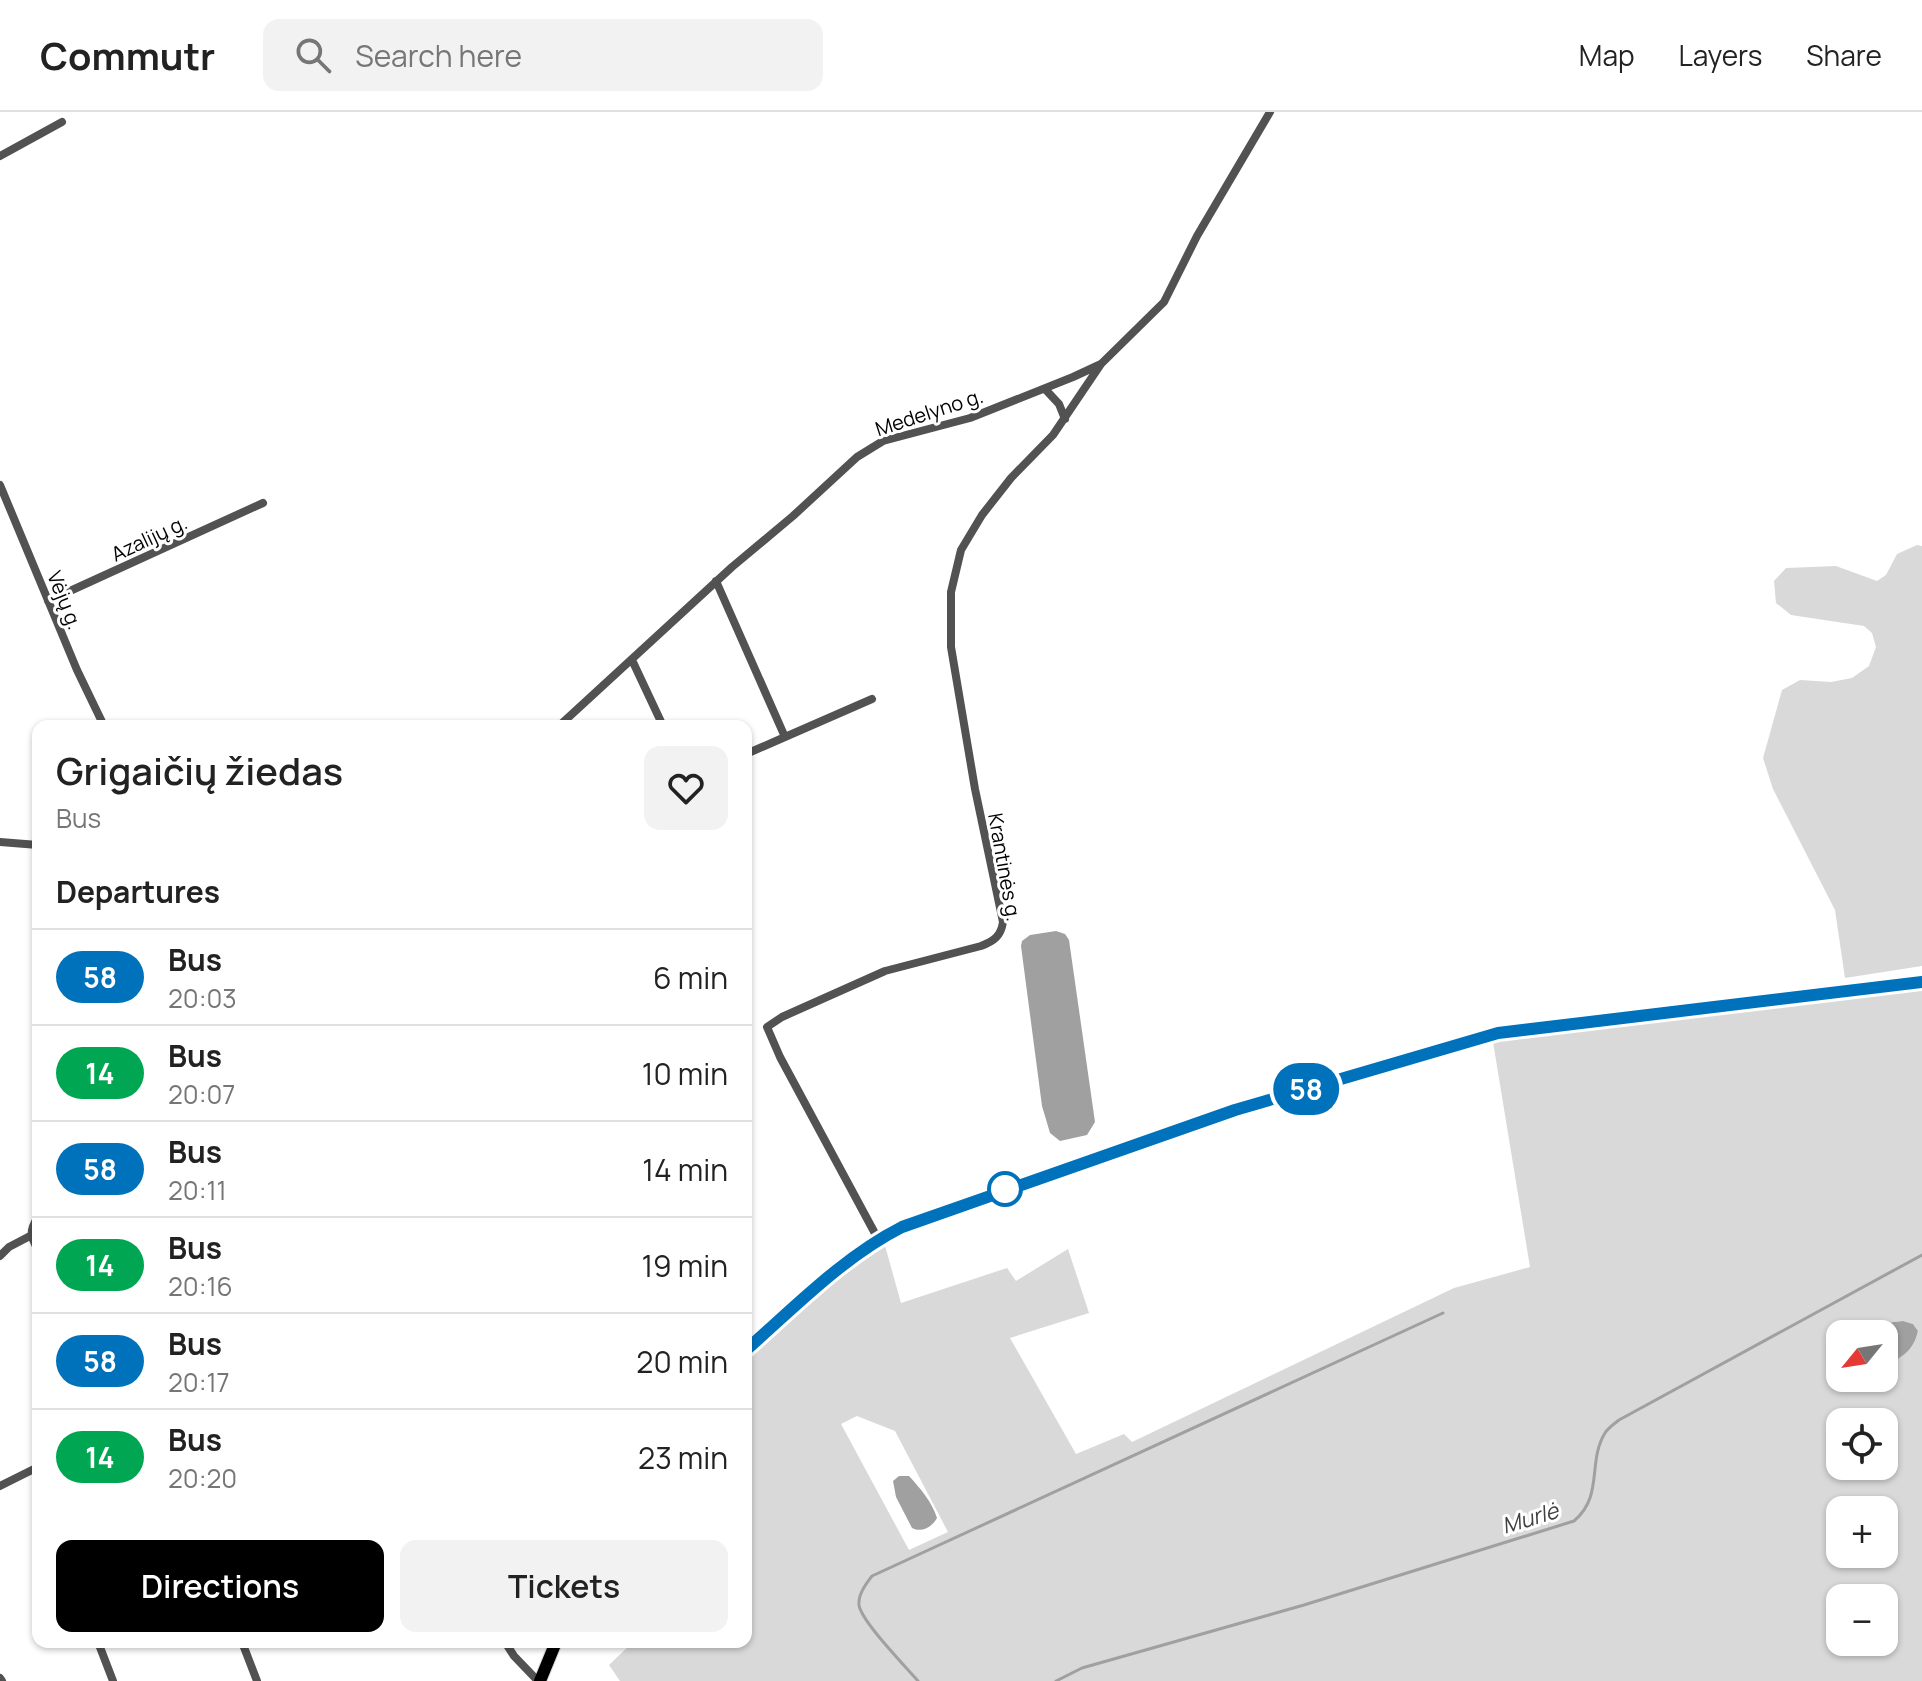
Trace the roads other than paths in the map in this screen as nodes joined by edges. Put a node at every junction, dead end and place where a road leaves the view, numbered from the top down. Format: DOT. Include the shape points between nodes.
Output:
graph roads {
  1 [pos="1270,112"];
  2 [pos="62,122"];
  3 [pos="0,156"];
  4 [pos="1101,364"];
  5 [pos="1045,389"];
  6 [pos="1065,419"];
  7 [pos="0,485"];
  8 [pos="263,503"];
  9 [pos="716,581"];
  10 [pos="48,601"];
  11 [pos="632,660"];
  12 [pos="872,699"];
  13 [pos="101,720"];
  14 [pos="566,720"];
  15 [pos="660,720"];
  16 [pos="785,737"];
  17 [pos="752,751"];
  18 [pos="0,842"];
  19 [pos="32,845"];
  20 [pos="1922,982"];
  21 [pos="32,1228"];
  22 [pos="30,1232"];
  23 [pos="32,1236"];
  24 [pos="878,1239"];
  25 [pos="0,1256"];
  26 [pos="752,1345"];
  27 [pos="32,1470"];
  28 [pos="0,1486"];
  29 [pos="100,1648"];
  30 [pos="244,1648"];
  31 [pos="509,1648"];
  32 [pos="553,1648"];
  33 [pos="113,1681"];
  34 [pos="257,1681"];
  35 [pos="539,1681"];
  1 -- 4 [label="street, Medelyno g." via="1164,302"];
  2 -- 3 [label="street"];
  4 -- 5 [label="street, Medelyno g."];
  4 -- 6 [label="street, Krantinės g."];
  5 -- 6 [label="street"];
  5 -- 9 [label="street, Medelyno g." via="970,418 883,441 857,457"];
  6 -- 24 [label="street, Krantinės g." via="982,515 961,550 951,592 951,647 1003,922 1000,933 981,946 874,975 767,1027"];
  7 -- 10 [label="street, Vėjų g."];
  8 -- 10 [label="street, Azalijų g."];
  9 -- 11 [label="street, Medelyno g."];
  9 -- 16 [label="street"];
  10 -- 13 [label="street, Vėjų g."];
  11 -- 14 [label="street, Medelyno g."];
  11 -- 15 [label="street"];
  12 -- 16 [label="street"];
  16 -- 17 [label="street"];
  18 -- 19 [label="street"];
  20 -- 24 [label="main road" via="1498,1033 1235,1110"];
  21 -- 22 [label="street"];
  22 -- 23 [label="street"];
  22 -- 25 [label="street"];
  24 -- 26 [label="main road"];
  27 -- 28 [label="street"];
  29 -- 33 [label="street"];
  30 -- 34 [label="street"];
  31 -- 35 [label="street"];
  32 -- 35 [label="main road"];
}
